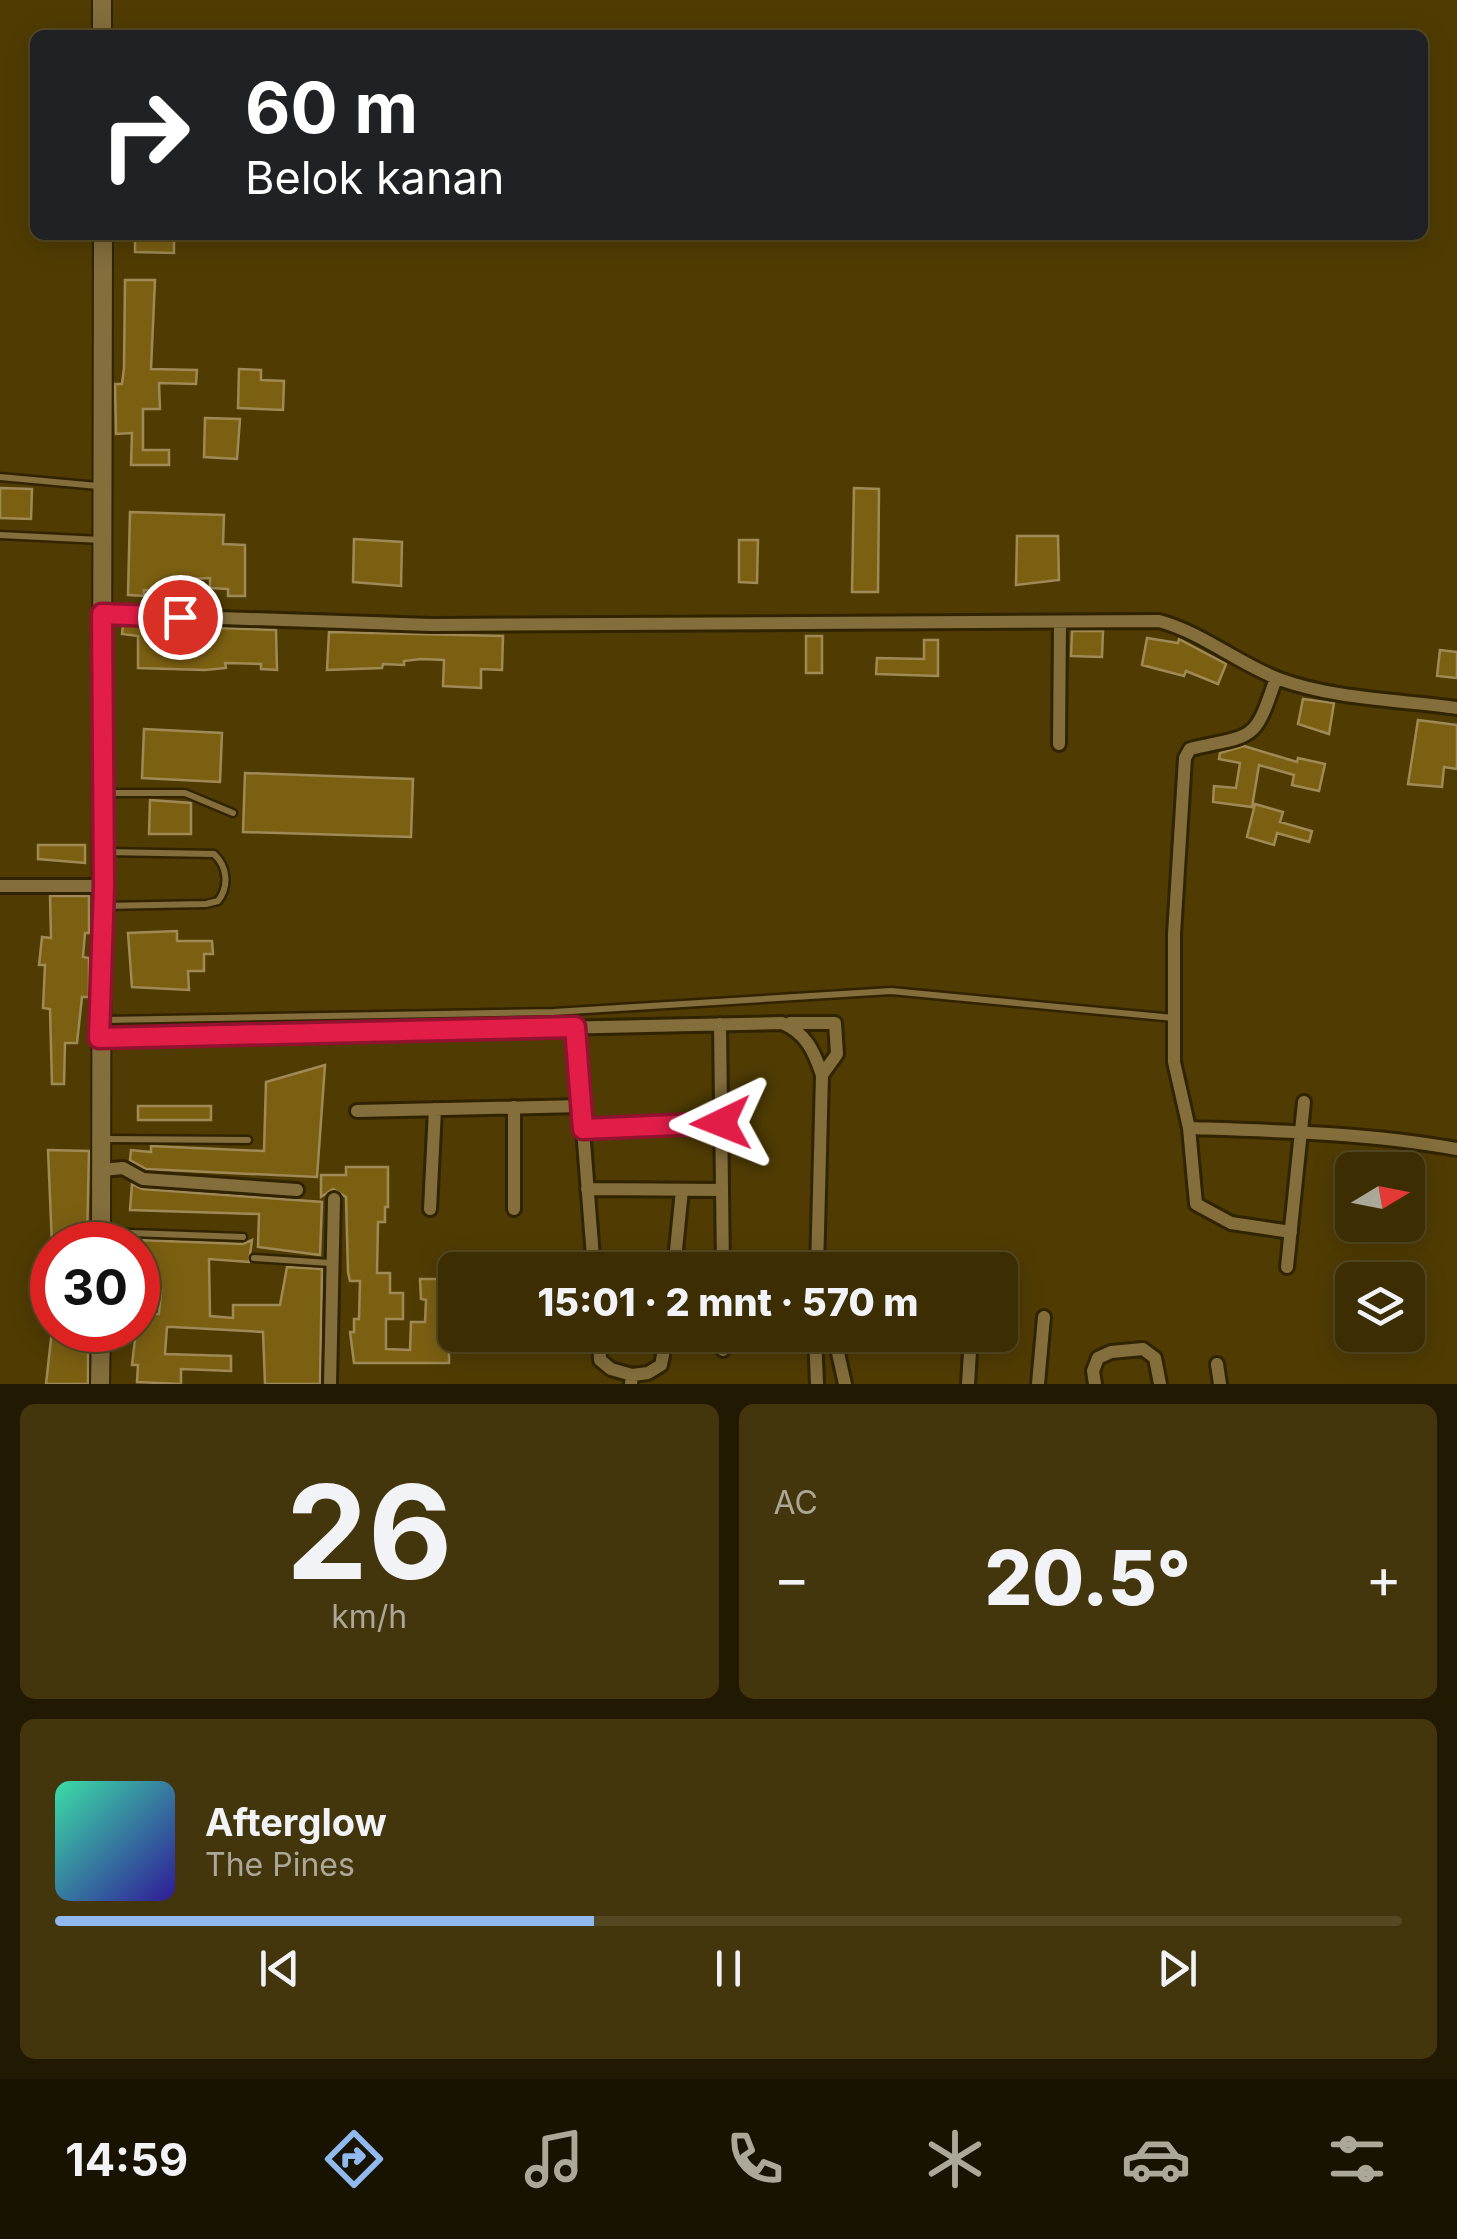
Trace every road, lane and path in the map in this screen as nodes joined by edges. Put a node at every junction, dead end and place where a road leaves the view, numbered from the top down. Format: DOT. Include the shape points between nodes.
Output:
graph roads {
  1 [pos="102,0"];
  2 [pos="102,30"];
  3 [pos="103,240"];
  4 [pos="0,478"];
  5 [pos="103,487"];
  6 [pos="0,535"];
  7 [pos="102,540"];
  8 [pos="102,614"];
  9 [pos="1060,624"];
  10 [pos="1276,678"];
  11 [pos="1457,708"];
  12 [pos="1059,744"];
  13 [pos="103,793"];
  14 [pos="233,813"];
  15 [pos="103,852"];
  16 [pos="0,886"];
  17 [pos="104,886"];
  18 [pos="102,906"];
  19 [pos="1174,1018"];
  20 [pos="782,1023"];
  21 [pos="720,1024"];
  22 [pos="575,1027"];
  23 [pos="99,1029"];
  24 [pos="822,1075"];
  25 [pos="1304,1102"];
  26 [pos="581,1106"];
  27 [pos="514,1107"];
  28 [pos="435,1109"];
  29 [pos="357,1111"];
  30 [pos="721,1123"];
  31 [pos="1188,1128"];
  32 [pos="583,1129"];
  33 [pos="1301,1131"];
  34 [pos="99,1139"];
  35 [pos="248,1140"];
  36 [pos="1457,1149"];
  37 [pos="102,1170"];
  38 [pos="588,1189"];
  39 [pos="297,1190"];
  40 [pos="682,1190"];
  41 [pos="722,1190"];
  42 [pos="334,1199"];
  43 [pos="430,1209"];
  44 [pos="514,1209"];
  45 [pos="101,1222"];
  46 [pos="1290,1232"];
  47 [pos="243,1237"];
  48 [pos="160,1238"];
  49 [pos="593,1252"];
  50 [pos="676,1252"];
  51 [pos="723,1252"];
  52 [pos="817,1252"];
  53 [pos="254,1258"];
  54 [pos="330,1263"];
  55 [pos="1287,1268"];
  56 [pos="1044,1317"];
  57 [pos="100,1352"];
  58 [pos="599,1352"];
  59 [pos="664,1352"];
  60 [pos="816,1352"];
  61 [pos="838,1352"];
  62 [pos="970,1352"];
  63 [pos="1217,1364"];
  64 [pos="632,1379"];
  65 [pos="100,1384"];
  66 [pos="330,1384"];
  67 [pos="818,1384"];
  68 [pos="845,1384"];
  69 [pos="968,1384"];
  70 [pos="1038,1384"];
  71 [pos="1096,1384"];
  72 [pos="1160,1384"];
  73 [pos="1220,1384"];
  1 -- 2 [label="main road"];
  3 -- 5 [label="main road"];
  4 -- 5 [label="lane"];
  5 -- 7 [label="main road"];
  6 -- 7 [label="lane"];
  7 -- 8 [label="main road"];
  8 -- 9 [label="street" via="431,625"];
  8 -- 13 [label="main road"];
  9 -- 10 [label="street" via="1159,621"];
  9 -- 12 [label="street"];
  10 -- 11 [label="street"];
  10 -- 19 [label="street" via="1256,730 1190,749 1184,758"];
  13 -- 14 [label="lane" via="185,792"];
  13 -- 15 [label="main road"];
  15 -- 17 [label="main road"];
  15 -- 18 [label="lane" via="214,854 226,879 218,901 206,904"];
  16 -- 17 [label="street"];
  17 -- 18 [label="main road"];
  18 -- 23 [label="main road"];
  19 -- 23 [label="lane" via="891,990 554,1012"];
  19 -- 31 [label="street" via="1174,1062"];
  20 -- 21 [label="street"];
  20 -- 24 [label="street" via="797,1029"];
  20 -- 24 [label="street" via="835,1022 837,1054"];
  21 -- 22 [label="street"];
  21 -- 30 [label="street"];
  22 -- 23 [label="street"];
  22 -- 26 [label="street"];
  23 -- 34 [label="main road"];
  24 -- 52 [label="street"];
  25 -- 33 [label="street"];
  26 -- 27 [label="street"];
  26 -- 32 [label="street"];
  27 -- 28 [label="street"];
  27 -- 44 [label="street"];
  28 -- 29 [label="street"];
  28 -- 43 [label="street"];
  30 -- 32 [label="street"];
  30 -- 41 [label="street"];
  31 -- 33 [label="street"];
  31 -- 46 [label="street" via="1196,1204 1231,1223"];
  32 -- 38 [label="street"];
  33 -- 36 [label="street"];
  33 -- 46 [label="street"];
  34 -- 35 [label="lane"];
  34 -- 37 [label="main road"];
  37 -- 39 [label="street" via="123,1168 143,1180"];
  37 -- 45 [label="main road"];
  38 -- 40 [label="street"];
  38 -- 49 [label="street"];
  40 -- 41 [label="street"];
  40 -- 50 [label="street"];
  41 -- 51 [label="street"];
  42 -- 54 [label="street"];
  46 -- 55 [label="street"];
  47 -- 48 [label="lane"];
  53 -- 54 [label="lane"];
  54 -- 66 [label="street"];
  56 -- 70 [label="street"];
  57 -- 65 [label="main road"];
  58 -- 64 [label="street" via="611,1370"];
  59 -- 64 [label="street" via="661,1364"];
  60 -- 67 [label="street"];
  61 -- 68 [label="street"];
  62 -- 69 [label="street"];
  63 -- 73 [label="street"];
  71 -- 72 [label="street" via="1098,1358 1143,1349 1155,1358"];
}
